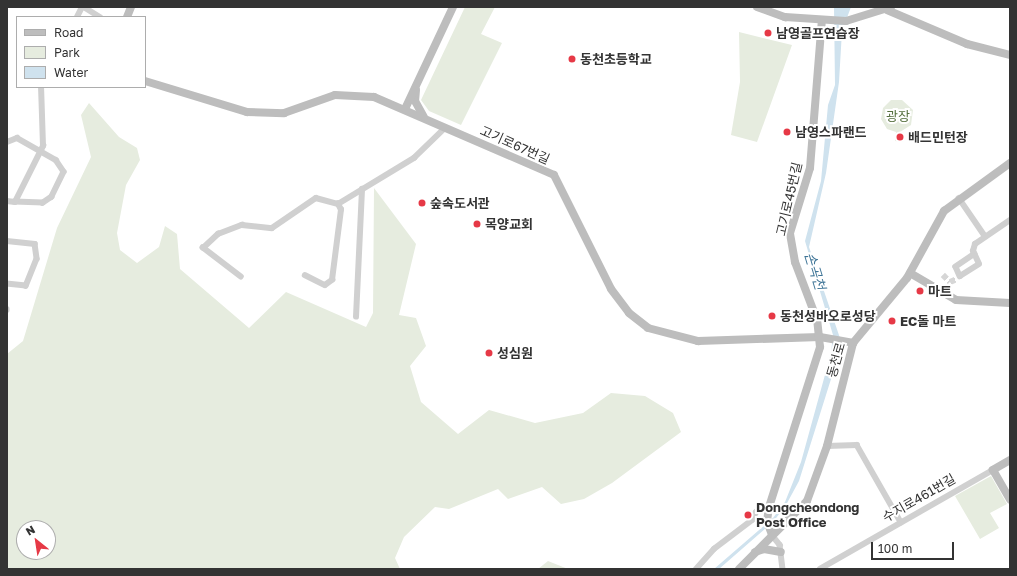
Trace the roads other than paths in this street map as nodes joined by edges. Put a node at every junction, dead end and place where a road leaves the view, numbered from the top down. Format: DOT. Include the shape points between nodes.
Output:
graph roads {
  1 [pos="83,7"];
  2 [pos="454,7"];
  3 [pos="757,7"];
  4 [pos="889,8"];
  5 [pos="77,16"];
  6 [pos="98,16"];
  7 [pos="822,20"];
  8 [pos="1010,56"];
  9 [pos="146,81"];
  10 [pos="416,86"];
  11 [pos="41,88"];
  12 [pos="405,109"];
  13 [pos="424,117"];
  14 [pos="445,128"];
  15 [pos="7,142"];
  16 [pos="40,151"];
  17 [pos="1010,164"];
  18 [pos="362,189"];
  19 [pos="960,198"];
  20 [pos="7,201"];
  21 [pos="15,202"];
  22 [pos="338,204"];
  23 [pos="1010,220"];
  24 [pos="985,236"];
  25 [pos="7,241"];
  26 [pos="975,254"];
  27 [pos="910,273"];
  28 [pos="305,276"];
  29 [pos="241,277"];
  30 [pos="7,284"];
  31 [pos="1010,303"];
  32 [pos="356,317"];
  33 [pos="820,338"];
  34 [pos="850,342"];
  35 [pos="827,446"];
  36 [pos="1010,460"];
  37 [pos="993,470"];
  38 [pos="1010,499"];
  39 [pos="768,511"];
  40 [pos="901,522"];
  41 [pos="772,535"];
  42 [pos="781,552"];
  43 [pos="752,554"];
  44 [pos="696,569"];
  45 [pos="739,569"];
  46 [pos="783,569"];
  47 [pos="820,569"];
  1 -- 5 [label="street"];
  1 -- 6 [label="street"];
  2 -- 10 [label="street"];
  3 -- 7 [label="street" via="785,17"];
  4 -- 7 [label="street" via="874,14"];
  4 -- 8 [label="street" via="967,44"];
  7 -- 33 [label="street, 고기로45번길" via="810,168 790,233 792,252"];
  9 -- 12 [label="street, 고기로67번길" via="247,112 284,113 349,94 374,97"];
  10 -- 12 [label="street"];
  10 -- 13 [label="street" via="416,100"];
  11 -- 16 [label="street" via="44,133"];
  12 -- 13 [label="street, 고기로67번길"];
  13 -- 14 [label="street, 고기로67번길"];
  14 -- 18 [label="street" via="422,152"];
  14 -- 33 [label="street, 고기로67번길" via="554,175 611,289 629,313 648,328 698,341"];
  15 -- 16 [label="street" via="17,138"];
  16 -- 21 [label="street"];
  16 -- 21 [label="street" via="60,164 62,179 52,197 43,203"];
  17 -- 19 [label="street, 동천로"];
  18 -- 22 [label="street"];
  18 -- 32 [label="street"];
  19 -- 24 [label="street"];
  19 -- 27 [label="street, 동천로" via="939,217"];
  20 -- 21 [label="street"];
  22 -- 28 [label="street" via="341,210 332,280 325,285"];
  22 -- 29 [label="street" via="316,198 272,228 237,226 218,234 203,248"];
  23 -- 24 [label="street"];
  24 -- 26 [label="street" via="975,244"];
  25 -- 30 [label="street" via="35,244 37,259 26,286"];
  27 -- 31 [label="street" via="956,300"];
  27 -- 34 [label="street, 동천로"];
  33 -- 34 [label="street, 고기로67번길"];
  33 -- 39 [label="street, 고기로45번길" via="820,347"];
  34 -- 35 [label="street, 동천로"];
  35 -- 40 [label="street" via="857,445"];
  35 -- 41 [label="street, 동천로" via="807,501"];
  36 -- 37 [label="street, 수지로461번길"];
  37 -- 38 [label="street"];
  37 -- 40 [label="street, 수지로461번길"];
  39 -- 41 [label="street"];
  39 -- 44 [label="street" via="756,512 752,520 714,549"];
  40 -- 47 [label="street, 수지로461번길"];
  41 -- 42 [label="street"];
  41 -- 43 [label="street, 동천로"];
  42 -- 43 [label="street" via="764,549"];
  42 -- 46 [label="street"];
  43 -- 45 [label="street, 동천로"];
}
